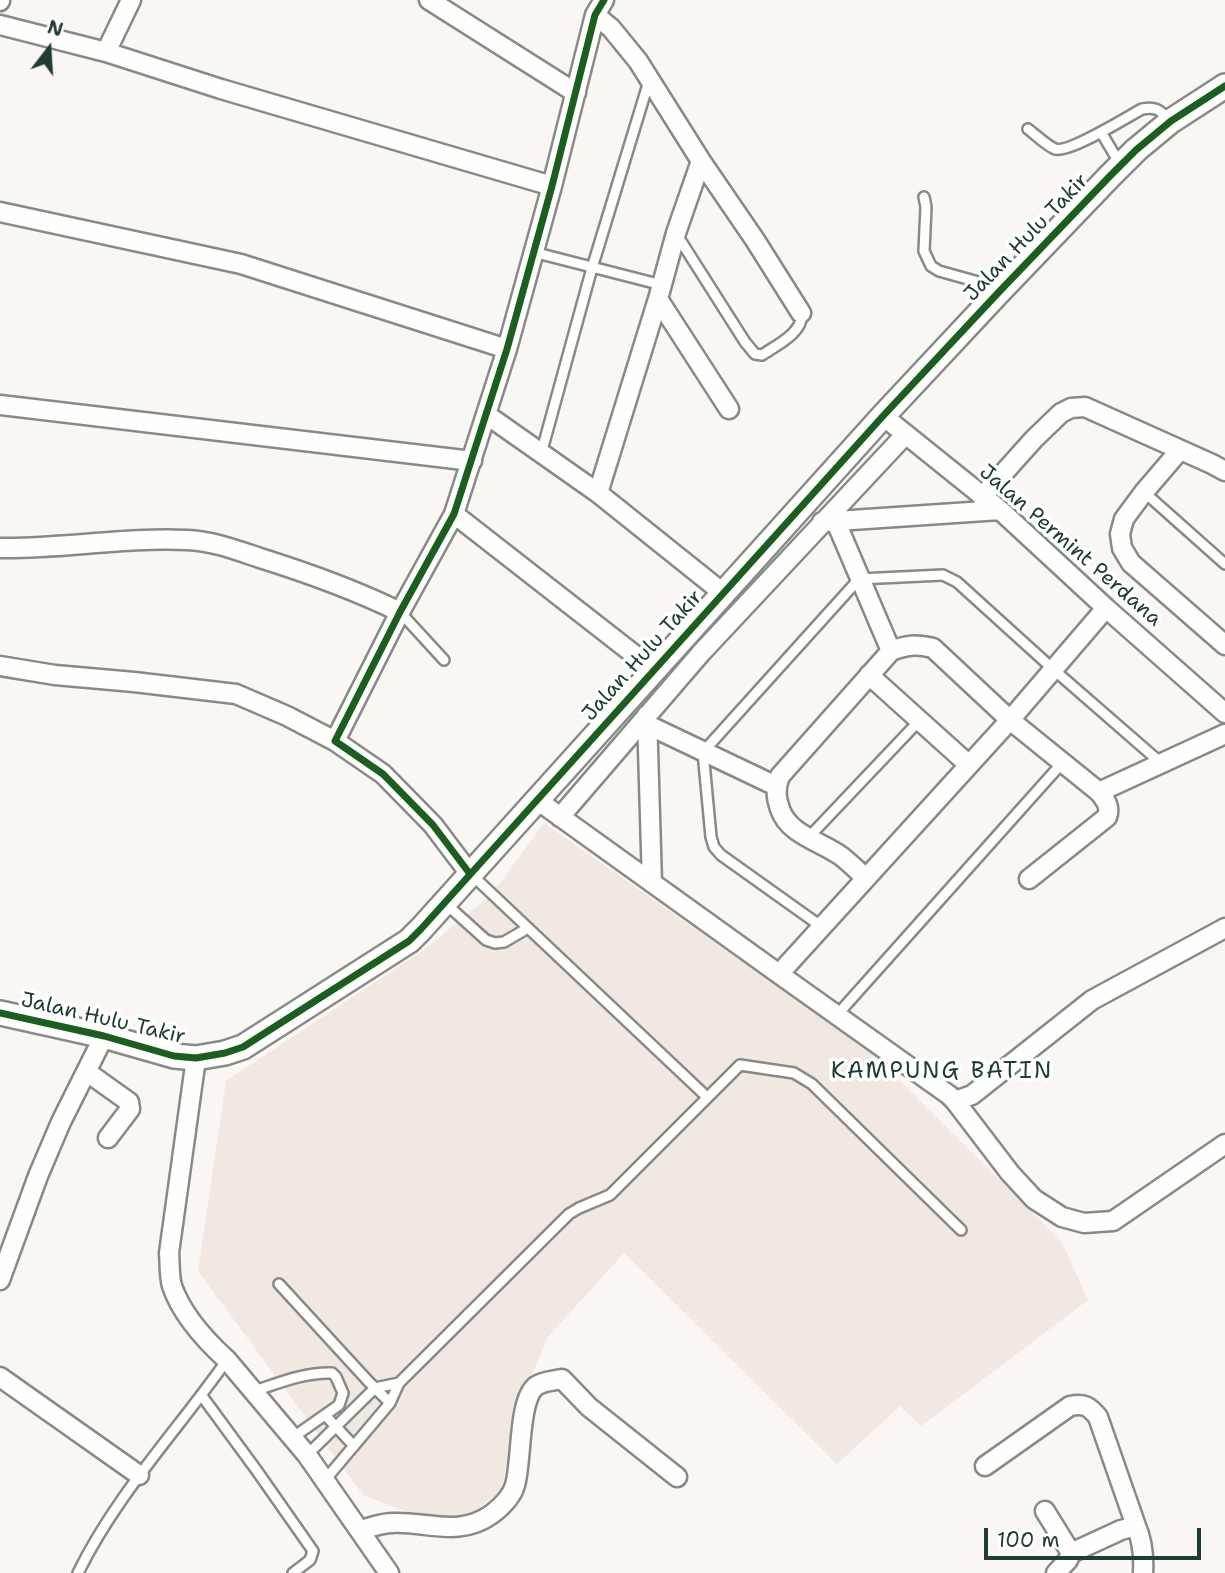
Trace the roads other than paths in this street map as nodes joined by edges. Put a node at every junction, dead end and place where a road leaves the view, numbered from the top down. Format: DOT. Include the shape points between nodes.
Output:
graph roads {
  1 [pos="131,0"];
  2 [pos="429,0"];
  3 [pos="599,7"];
  4 [pos="0,25"];
  5 [pos="106,52"];
  6 [pos="649,81"];
  7 [pos="1225,86"];
  8 [pos="576,93"];
  9 [pos="1171,121"];
  10 [pos="1028,129"];
  11 [pos="1101,132"];
  12 [pos="701,161"];
  13 [pos="1121,165"];
  14 [pos="552,186"];
  15 [pos="924,197"];
  16 [pos="0,212"];
  17 [pos="677,233"];
  18 [pos="533,252"];
  19 [pos="592,268"];
  20 [pos="660,292"];
  21 [pos="997,294"];
  22 [pos="801,313"];
  23 [pos="507,349"];
  24 [pos="0,405"];
  25 [pos="729,410"];
  26 [pos="487,415"];
  27 [pos="883,416"];
  28 [pos="905,435"];
  29 [pos="1180,450"];
  30 [pos="541,454"];
  31 [pos="472,461"];
  32 [pos="1225,471"];
  33 [pos="1144,492"];
  34 [pos="598,493"];
  35 [pos="982,497"];
  36 [pos="1000,510"];
  37 [pos="454,514"];
  38 [pos="829,522"];
  39 [pos="0,548"];
  40 [pos="1225,564"];
  41 [pos="859,579"];
  42 [pos="723,593"];
  43 [pos="1106,608"];
  44 [pos="400,612"];
  45 [pos="1225,645"];
  46 [pos="891,651"];
  47 [pos="444,660"];
  48 [pos="0,666"];
  49 [pos="1053,669"];
  50 [pos="654,670"];
  51 [pos="869,675"];
  52 [pos="1225,713"];
  53 [pos="648,720"];
  54 [pos="919,720"];
  55 [pos="1010,720"];
  56 [pos="1225,734"];
  57 [pos="335,741"];
  58 [pos="703,752"];
  59 [pos="1063,762"];
  60 [pos="1161,763"];
  61 [pos="969,765"];
  62 [pos="776,786"];
  63 [pos="1099,792"];
  64 [pos="537,800"];
  65 [pos="561,817"];
  66 [pos="808,838"];
  67 [pos="470,874"];
  68 [pos="866,878"];
  69 [pos="1029,879"];
  70 [pos="652,883"];
  71 [pos="444,903"];
  72 [pos="822,927"];
  73 [pos="528,928"];
  74 [pos="1225,928"];
  75 [pos="779,974"];
  76 [pos="0,1013"];
  77 [pos="837,1015"];
  78 [pos="104,1036"];
  79 [pos="196,1058"];
  80 [pos="87,1072"];
  81 [pos="708,1097"];
  82 [pos="955,1101"];
  83 [pos="108,1138"];
  84 [pos="1225,1144"];
  85 [pos="961,1230"];
  86 [pos="0,1280"];
  87 [pos="279,1284"];
  88 [pos="227,1360"];
  89 [pos="0,1377"];
  90 [pos="399,1383"];
  91 [pos="375,1388"];
  92 [pos="254,1391"];
  93 [pos="202,1396"];
  94 [pos="390,1402"];
  95 [pos="325,1415"];
  96 [pos="335,1427"];
  97 [pos="292,1438"];
  98 [pos="354,1446"];
  99 [pos="307,1455"];
  100 [pos="985,1466"];
  101 [pos="139,1475"];
  102 [pos="677,1477"];
  103 [pos="326,1480"];
  104 [pos="1045,1511"];
  105 [pos="1136,1526"];
  106 [pos="360,1531"];
  107 [pos="1071,1553"];
  108 [pos="78,1573"];
  109 [pos="293,1573"];
  110 [pos="389,1573"];
  111 [pos="1056,1573"];
  112 [pos="1143,1573"];
  1 -- 5 [label="street"];
  2 -- 8 [label="street"];
  3 -- 6 [label="street"];
  3 -- 8 [label="street"];
  4 -- 5 [label="street"];
  5 -- 14 [label="street"];
  6 -- 12 [label="street"];
  6 -- 19 [label="lane"];
  7 -- 9 [label="street, Jalan Hulu Takir"];
  8 -- 14 [label="street"];
  9 -- 11 [label="lane" via="1152,107"];
  9 -- 13 [label="street, Jalan Hulu Takir"];
  10 -- 11 [label="lane" via="1055,149 1064,150"];
  11 -- 13 [label="lane"];
  12 -- 17 [label="street"];
  12 -- 22 [label="street"];
  13 -- 21 [label="street, Jalan Hulu Takir"];
  14 -- 18 [label="street"];
  15 -- 21 [label="lane" via="924,251 932,267"];
  16 -- 23 [label="street" via="241,264"];
  17 -- 20 [label="street"];
  17 -- 22 [label="lane" via="755,354 762,355 797,329"];
  18 -- 19 [label="lane"];
  18 -- 23 [label="street"];
  19 -- 20 [label="lane"];
  19 -- 30 [label="lane"];
  20 -- 25 [label="street"];
  20 -- 34 [label="street"];
  21 -- 27 [label="street, Jalan Hulu Takir"];
  23 -- 26 [label="street"];
  24 -- 31 [label="street"];
  26 -- 30 [label="street"];
  26 -- 31 [label="street"];
  27 -- 28 [label="street, Jalan Permint Perdana"];
  27 -- 42 [label="street, Jalan Hulu Takir"];
  28 -- 35 [label="street, Jalan Permint Perdana"];
  28 -- 38 [label="street"];
  29 -- 32 [label="street"];
  29 -- 33 [label="street"];
  29 -- 35 [label="street" via="1085,407 1071,408 1061,412"];
  30 -- 34 [label="street"];
  31 -- 37 [label="street"];
  33 -- 40 [label="lane"];
  33 -- 45 [label="street" via="1124,519 1122,548 1131,563"];
  34 -- 42 [label="street"];
  35 -- 36 [label="street, Jalan Permint Perdana"];
  36 -- 38 [label="street"];
  36 -- 43 [label="street, Jalan Permint Perdana"];
  37 -- 44 [label="street"];
  37 -- 50 [label="street"];
  38 -- 41 [label="street"];
  38 -- 53 [label="street" via="701,653"];
  39 -- 44 [label="street" via="211,542 319,577"];
  41 -- 46 [label="street"];
  41 -- 49 [label="lane" via="943,575 957,582"];
  41 -- 58 [label="lane"];
  42 -- 50 [label="street, Jalan Hulu Takir"];
  43 -- 49 [label="street"];
  43 -- 52 [label="street, Jalan Permint Perdana"];
  44 -- 47 [label="lane"];
  44 -- 57 [label="street"];
  46 -- 51 [label="street"];
  46 -- 55 [label="street" via="905,645 933,648"];
  48 -- 57 [label="street" via="236,694"];
  49 -- 55 [label="street"];
  49 -- 60 [label="lane"];
  50 -- 64 [label="street, Jalan Hulu Takir"];
  51 -- 54 [label="street"];
  51 -- 62 [label="street"];
  53 -- 58 [label="street"];
  53 -- 65 [label="street"];
  53 -- 70 [label="street"];
  54 -- 61 [label="street"];
  54 -- 66 [label="lane"];
  55 -- 59 [label="street"];
  55 -- 61 [label="street"];
  56 -- 60 [label="street"];
  57 -- 67 [label="street" via="383,774 433,825"];
  58 -- 62 [label="street"];
  58 -- 72 [label="lane" via="714,847"];
  59 -- 63 [label="street"];
  59 -- 77 [label="lane"];
  60 -- 63 [label="street"];
  61 -- 68 [label="street"];
  62 -- 66 [label="street" via="786,823"];
  63 -- 69 [label="street" via="1107,803 1107,817"];
  64 -- 65 [label="street"];
  64 -- 67 [label="street, Jalan Hulu Takir"];
  65 -- 70 [label="street"];
  66 -- 68 [label="street"];
  67 -- 71 [label="street, Jalan Hulu Takir"];
  67 -- 73 [label="lane"];
  68 -- 72 [label="street"];
  70 -- 75 [label="street"];
  71 -- 73 [label="lane" via="495,943"];
  71 -- 79 [label="street, Jalan Hulu Takir" via="409,941 243,1047"];
  72 -- 75 [label="street"];
  73 -- 81 [label="lane"];
  74 -- 82 [label="street" via="1091,1000 972,1095"];
  75 -- 77 [label="street"];
  76 -- 78 [label="street, Jalan Hulu Takir"];
  77 -- 82 [label="street"];
  78 -- 79 [label="street, Jalan Hulu Takir"];
  78 -- 80 [label="street"];
  79 -- 88 [label="street" via="169,1253 171,1283 181,1306"];
  80 -- 83 [label="street" via="129,1102 130,1109"];
  80 -- 86 [label="street" via="38,1176"];
  81 -- 85 [label="lane" via="740,1065 794,1073 813,1084"];
  81 -- 90 [label="lane" via="610,1195 569,1214"];
  82 -- 84 [label="street" via="1034,1199 1062,1217 1084,1223 1112,1221"];
  87 -- 91 [label="lane"];
  88 -- 92 [label="street"];
  88 -- 93 [label="lane"];
  89 -- 101 [label="street"];
  90 -- 91 [label="lane"];
  90 -- 94 [label="lane"];
  91 -- 94 [label="lane"];
  91 -- 96 [label="lane"];
  92 -- 95 [label="lane" via="298,1377 332,1373 343,1392 339,1405"];
  92 -- 97 [label="street"];
  93 -- 101 [label="lane"];
  93 -- 109 [label="lane" via="313,1551 310,1560"];
  94 -- 98 [label="lane"];
  95 -- 96 [label="lane"];
  95 -- 97 [label="lane"];
  96 -- 98 [label="lane"];
  96 -- 99 [label="lane"];
  97 -- 99 [label="street"];
  98 -- 103 [label="lane"];
  99 -- 103 [label="street"];
  100 -- 105 [label="street" via="1070,1406 1090,1407 1098,1417"];
  101 -- 108 [label="lane" via="93,1542"];
  102 -- 106 [label="street" via="589,1407 562,1379 537,1385 529,1393 515,1487 491,1515 458,1528 391,1523"];
  103 -- 106 [label="street"];
  104 -- 107 [label="street"];
  105 -- 107 [label="street"];
  105 -- 112 [label="street" via="1142,1539"];
  106 -- 110 [label="street"];
  107 -- 111 [label="street"];
}
